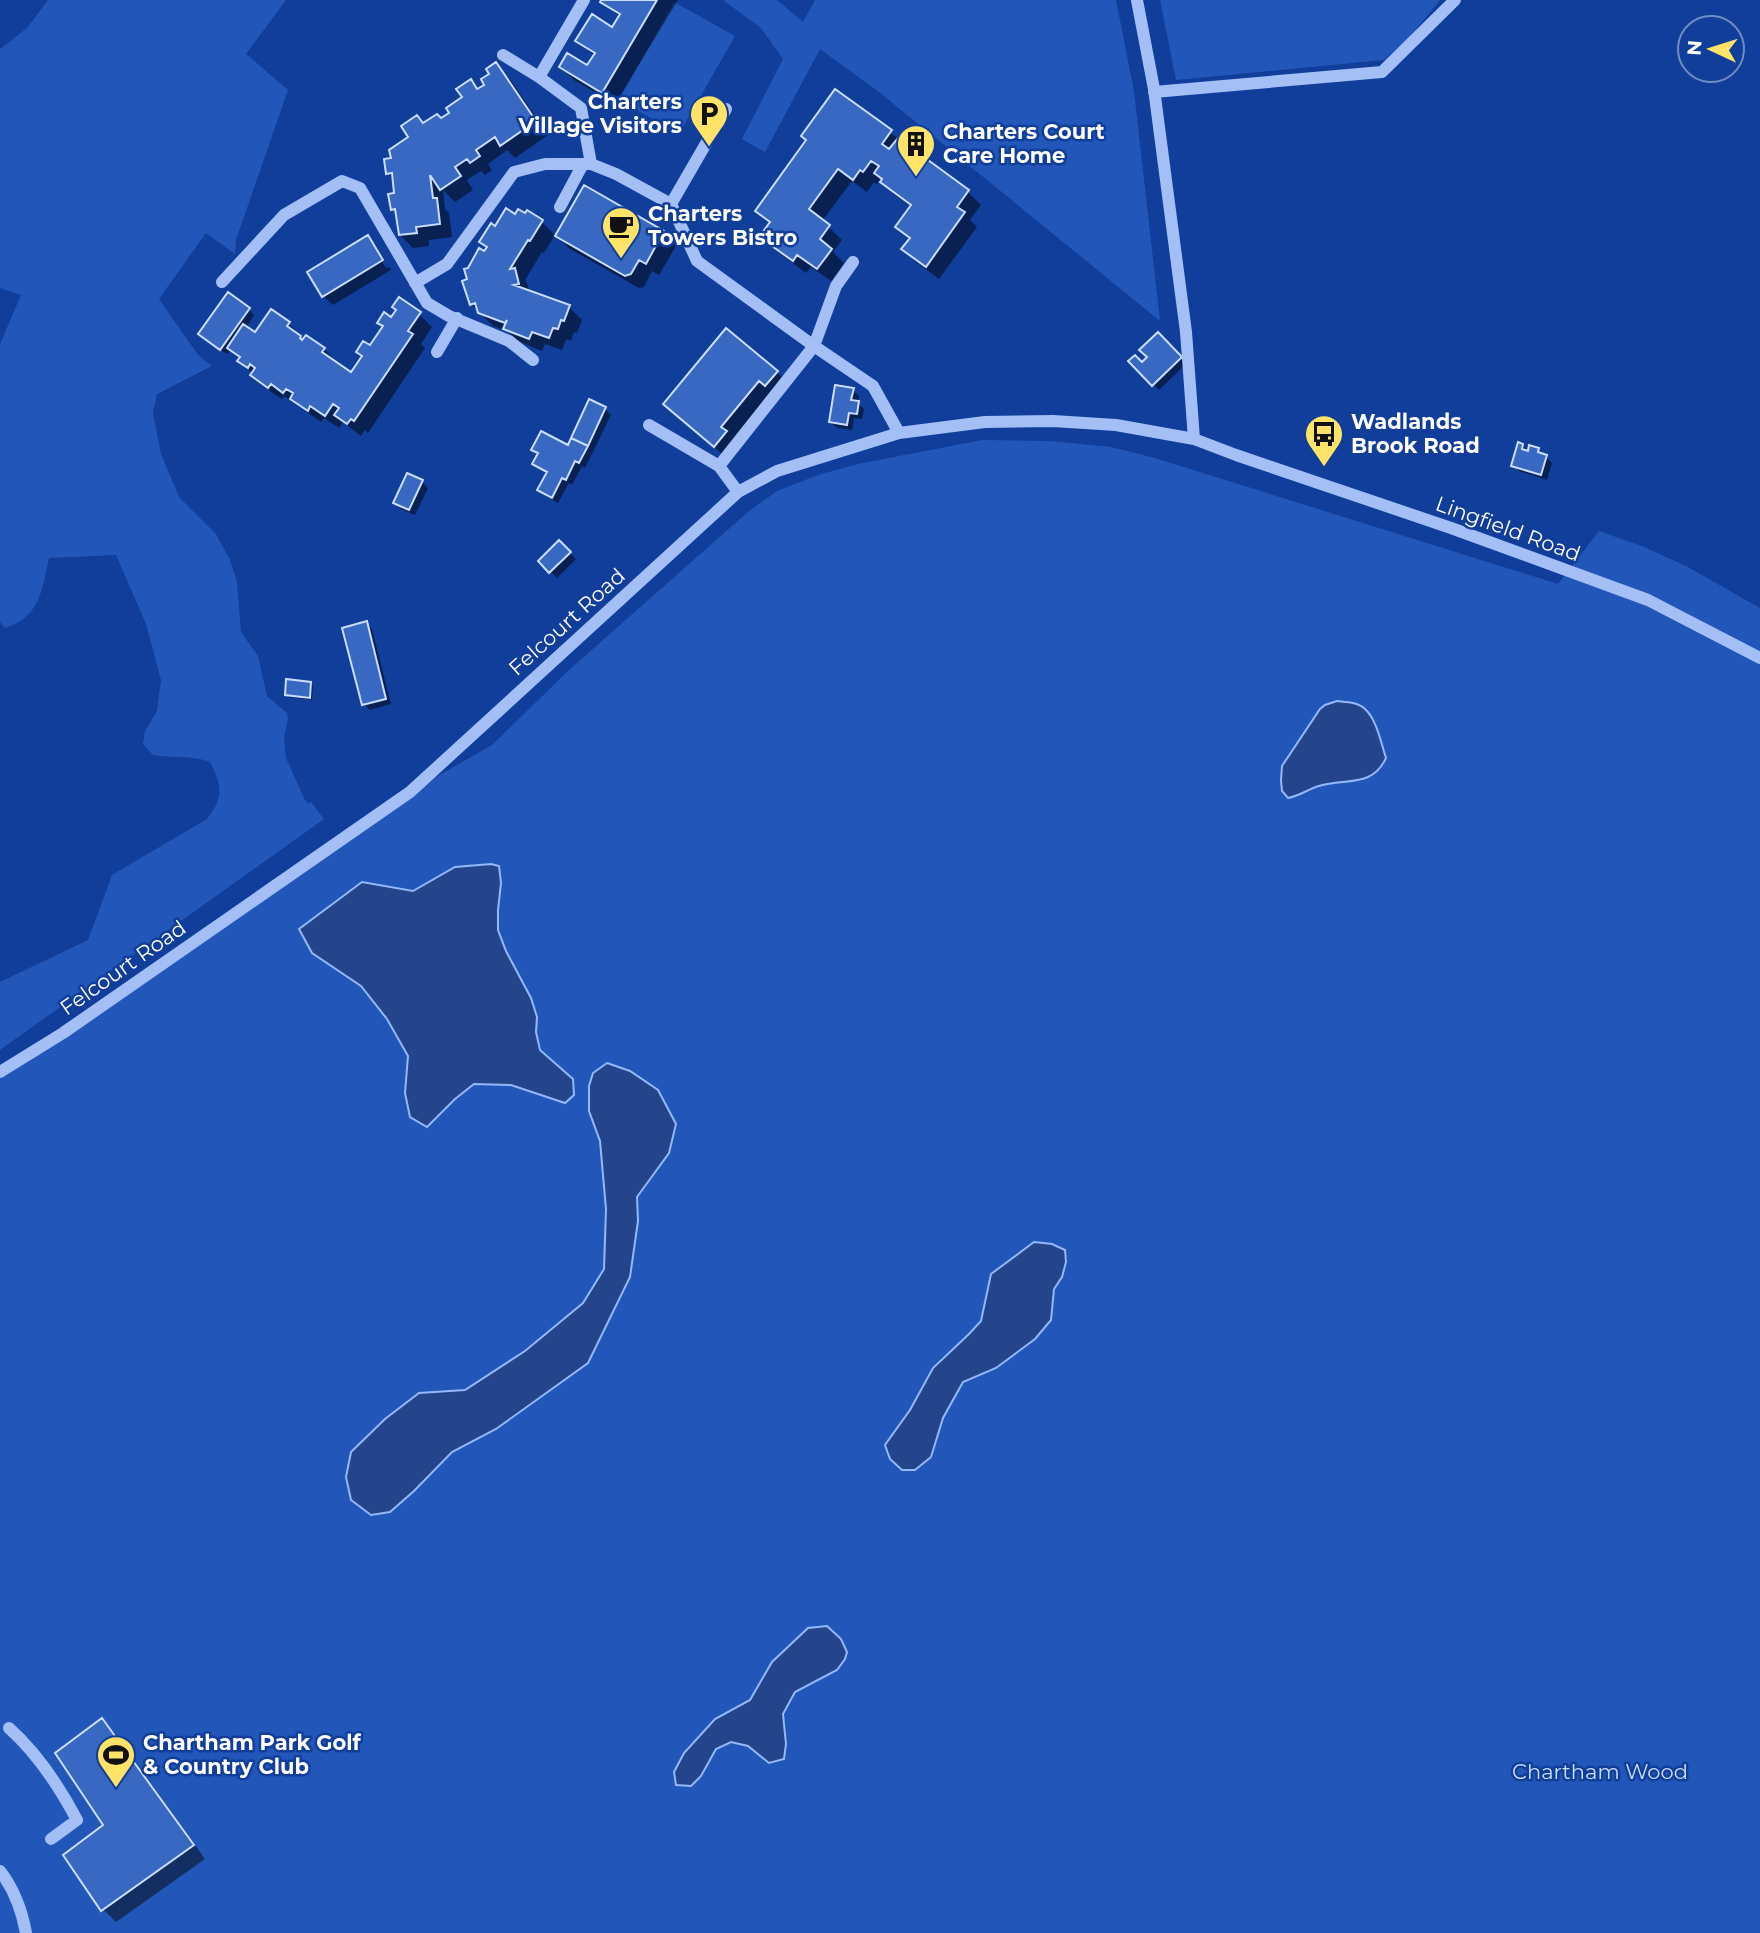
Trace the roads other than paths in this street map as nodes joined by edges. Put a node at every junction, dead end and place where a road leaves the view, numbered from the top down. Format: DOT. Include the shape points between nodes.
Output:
graph roads {
  1 [pos="584,0"];
  2 [pos="1137,0"];
  3 [pos="1455,0"];
  4 [pos="503,55"];
  5 [pos="540,77"];
  6 [pos="1154,92"];
  7 [pos="726,109"];
  8 [pos="587,164"];
  9 [pos="671,204"];
  10 [pos="560,207"];
  11 [pos="853,262"];
  12 [pos="222,282"];
  13 [pos="415,283"];
  14 [pos="457,318"];
  15 [pos="814,346"];
  16 [pos="437,352"];
  17 [pos="533,360"];
  18 [pos="649,425"];
  19 [pos="899,433"];
  20 [pos="1194,439"];
  21 [pos="1236,455"];
  22 [pos="719,466"];
  23 [pos="738,492"];
  24 [pos="1760,658"];
  25 [pos="0,1072"];
  26 [pos="9,1728"];
  27 [pos="51,1839"];
  28 [pos="0,1871"];
  29 [pos="26,1933"];
  1 -- 5 [label="street"];
  2 -- 6 [label="street"];
  3 -- 6 [label="street" via="1382,72"];
  4 -- 5 [label="street"];
  5 -- 8 [label="street" via="581,107"];
  6 -- 20 [label="street" via="1186,332"];
  7 -- 9 [label="street"];
  8 -- 9 [label="street"];
  8 -- 10 [label="street"];
  8 -- 13 [label="street" via="545,164 514,172 446,264"];
  9 -- 15 [label="street" via="697,261"];
  11 -- 15 [label="street" via="836,286"];
  12 -- 13 [label="street" via="285,215 342,181 360,188"];
  13 -- 14 [label="street" via="427,303"];
  14 -- 16 [label="street"];
  14 -- 17 [label="street" via="509,341"];
  15 -- 19 [label="street" via="873,386"];
  15 -- 22 [label="street"];
  18 -- 22 [label="street"];
  19 -- 20 [label="street, Felcourt Road" via="985,422 1053,421 1116,425"];
  19 -- 23 [label="street, Felcourt Road" via="777,471"];
  20 -- 21 [label="street, Felcourt Road"];
  21 -- 24 [label="street, Lingfield Road" via="1636,596"];
  22 -- 23 [label="street"];
  23 -- 25 [label="street, Felcourt Road" via="410,792"];
  26 -- 27 [label="street" via="39,1761 77,1820"];
  28 -- 29 [label="street" via="19,1905"];
}
